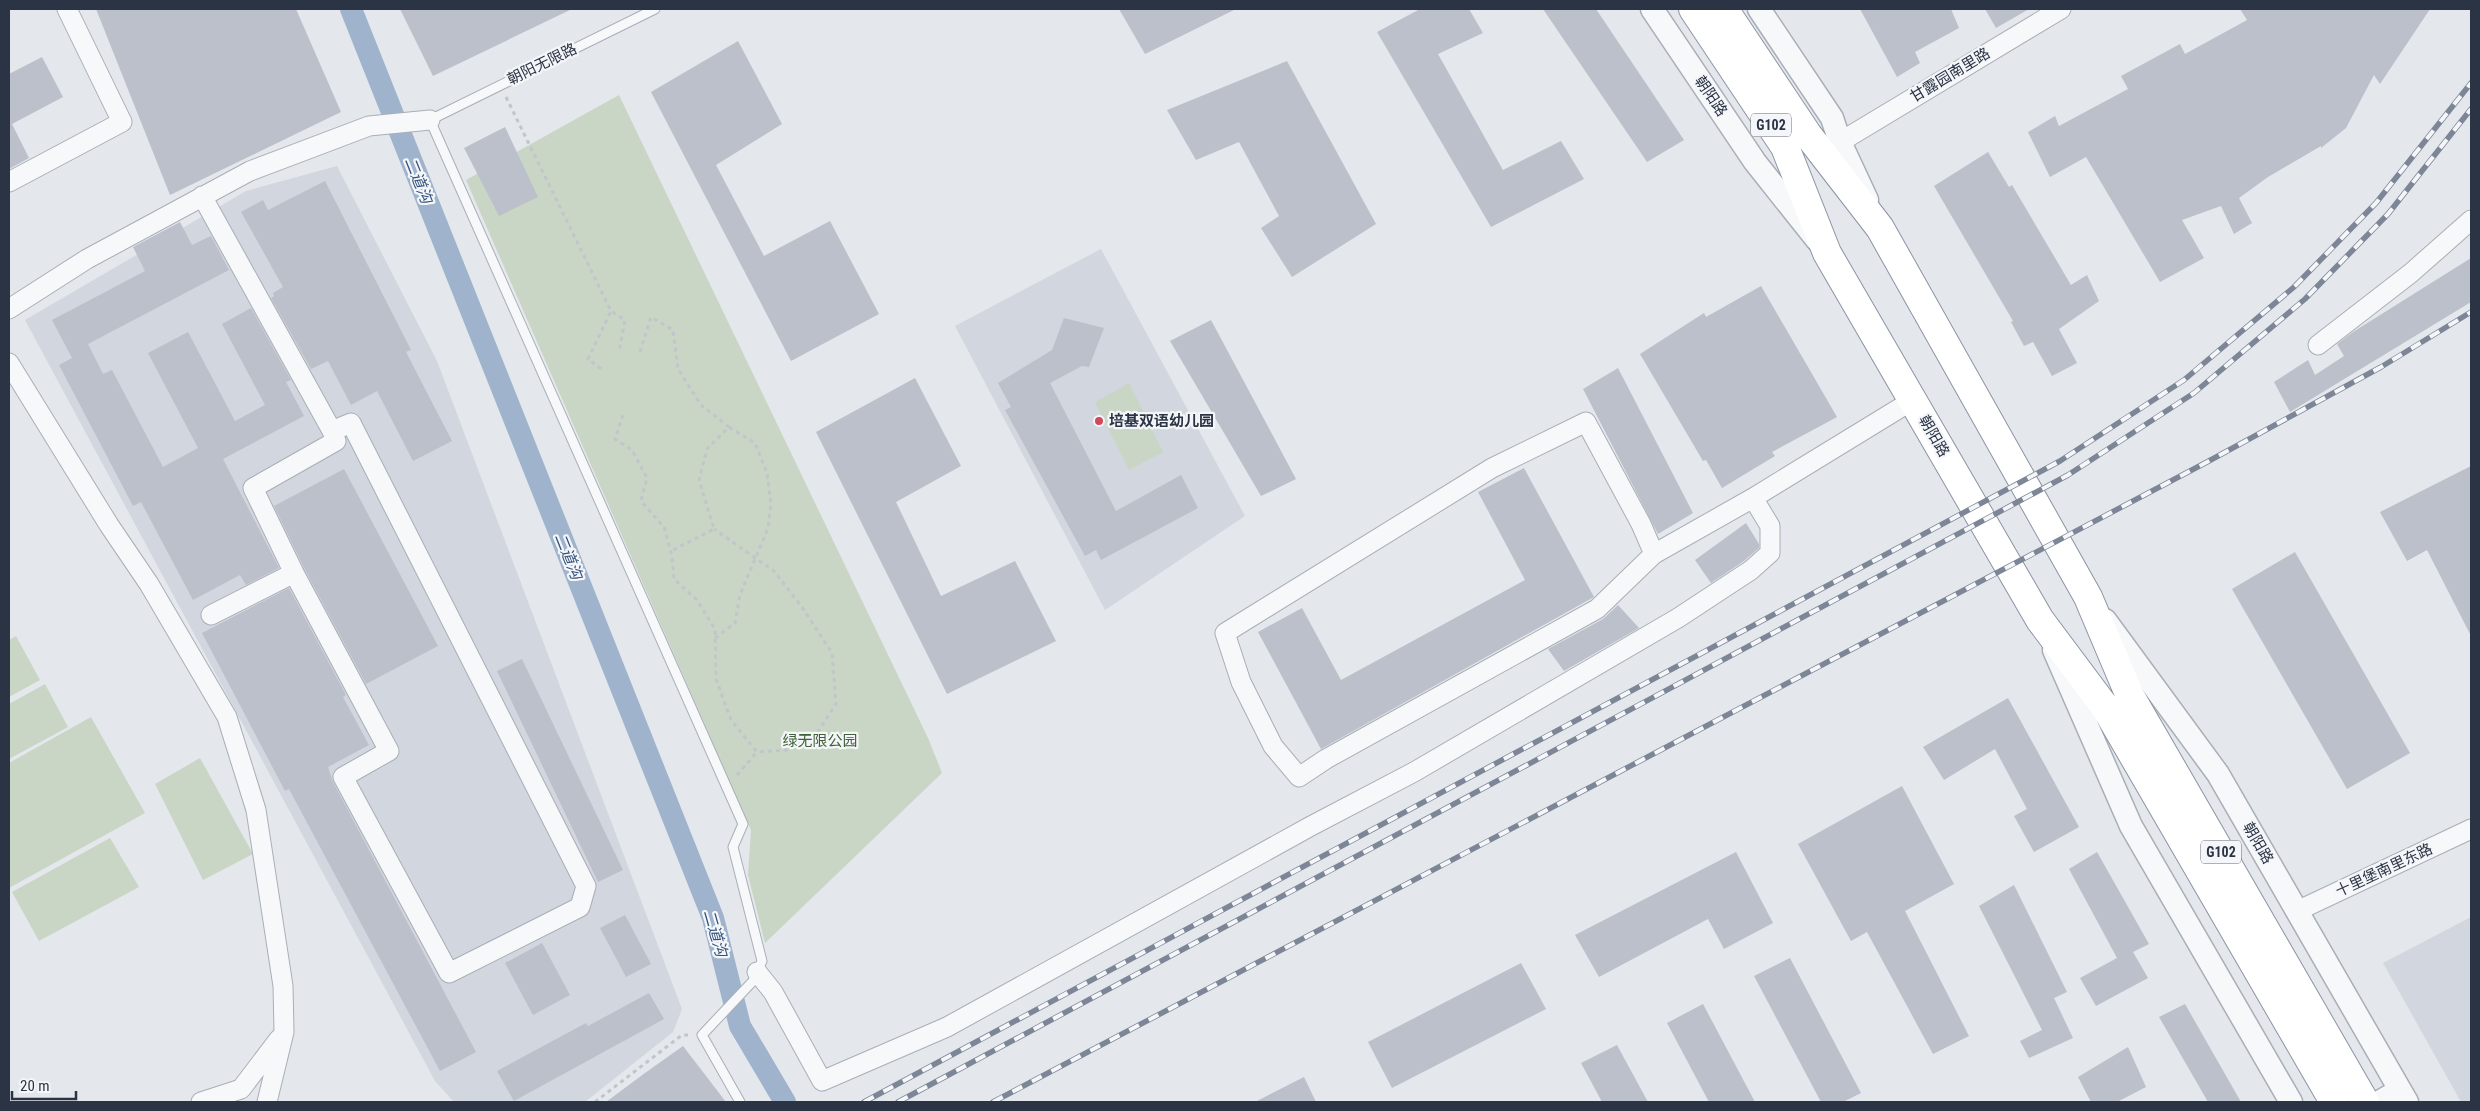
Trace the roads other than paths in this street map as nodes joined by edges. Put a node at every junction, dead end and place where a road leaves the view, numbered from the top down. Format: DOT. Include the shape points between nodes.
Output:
graph roads {
  1 [pos="67,9"];
  2 [pos="654,9"];
  3 [pos="1652,9"];
  4 [pos="1693,9"];
  5 [pos="1724,9"];
  6 [pos="1759,9"];
  7 [pos="2061,9"];
  8 [pos="430,120"];
  9 [pos="1840,142"];
  10 [pos="9,182"];
  11 [pos="202,196"];
  12 [pos="2471,220"];
  13 [pos="1880,228"];
  14 [pos="1827,253"];
  15 [pos="9,310"];
  16 [pos="2318,345"];
  17 [pos="9,363"];
  18 [pos="1913,400"];
  19 [pos="332,431"];
  20 [pos="1753,498"];
  21 [pos="1654,554"];
  22 [pos="294,573"];
  23 [pos="2088,596"];
  24 [pos="210,615"];
  25 [pos="2040,620"];
  26 [pos="2471,829"];
  27 [pos="2297,911"];
  28 [pos="755,976"];
  29 [pos="284,1032"];
  30 [pos="2403,1096"];
  31 [pos="200,1102"];
  32 [pos="267,1102"];
  33 [pos="740,1102"];
  34 [pos="2290,1102"];
  35 [pos="2334,1102"];
  36 [pos="2365,1102"];
  37 [pos="2379,1102"];
  1 -- 10 [label="street" via="122,122"];
  2 -- 8 [label="lane, 朝阳无限路"];
  3 -- 14 [label="street, 朝阳路" via="1755,162"];
  4 -- 14 [label="highway, 朝阳路 / G102" via="1785,147"];
  5 -- 13 [label="highway, 朝阳路 / G102" via="1808,135"];
  6 -- 9 [label="street, 朝阳路" via="1832,118"];
  7 -- 9 [label="street, 甘露园南里路"];
  8 -- 11 [label="street" via="369,126 250,170"];
  8 -- 28 [label="lane" via="743,824 733,847 762,961"];
  9 -- 13 [label="street, 朝阳路"];
  11 -- 15 [label="street" via="87,259"];
  11 -- 19 [label="street"];
  12 -- 16 [label="street" via="2411,273"];
  13 -- 23 [label="highway, 朝阳路 / G102"];
  14 -- 18 [label="highway, 朝阳路 / G102"];
  17 -- 29 [label="street" via="109,525 150,584 227,716 256,810 283,986"];
  18 -- 20 [label="street"];
  18 -- 25 [label="highway, 朝阳路 / G102"];
  19 -- 22 [label="street" via="336,441 253,488"];
  19 -- 22 [label="street" via="351,423 586,886 580,907 449,974 343,777 389,751"];
  20 -- 21 [label="street"];
  20 -- 28 [label="street" via="1770,526 1770,553 1751,570 1678,618 1414,772 947,1027 822,1081 773,992"];
  21 -- 21 [label="street" via="1597,609 1299,777 1273,746 1241,682 1226,633 1492,468 1586,422"];
  22 -- 24 [label="street"];
  23 -- 27 [label="street, 朝阳路" via="2218,774"];
  23 -- 36 [label="highway, 朝阳路 / G102" via="2130,694"];
  25 -- 34 [label="street, 朝阳路" via="2131,826"];
  25 -- 35 [label="highway, 朝阳路 / G102" via="2105,707"];
  26 -- 27 [label="street, 十里堡南里东路"];
  27 -- 30 [label="street, 朝阳路"];
  28 -- 33 [label="lane" via="702,1036"];
  29 -- 31 [label="street" via="241,1089"];
  29 -- 32 [label="street"];
  30 -- 37 [label="street"];
}
